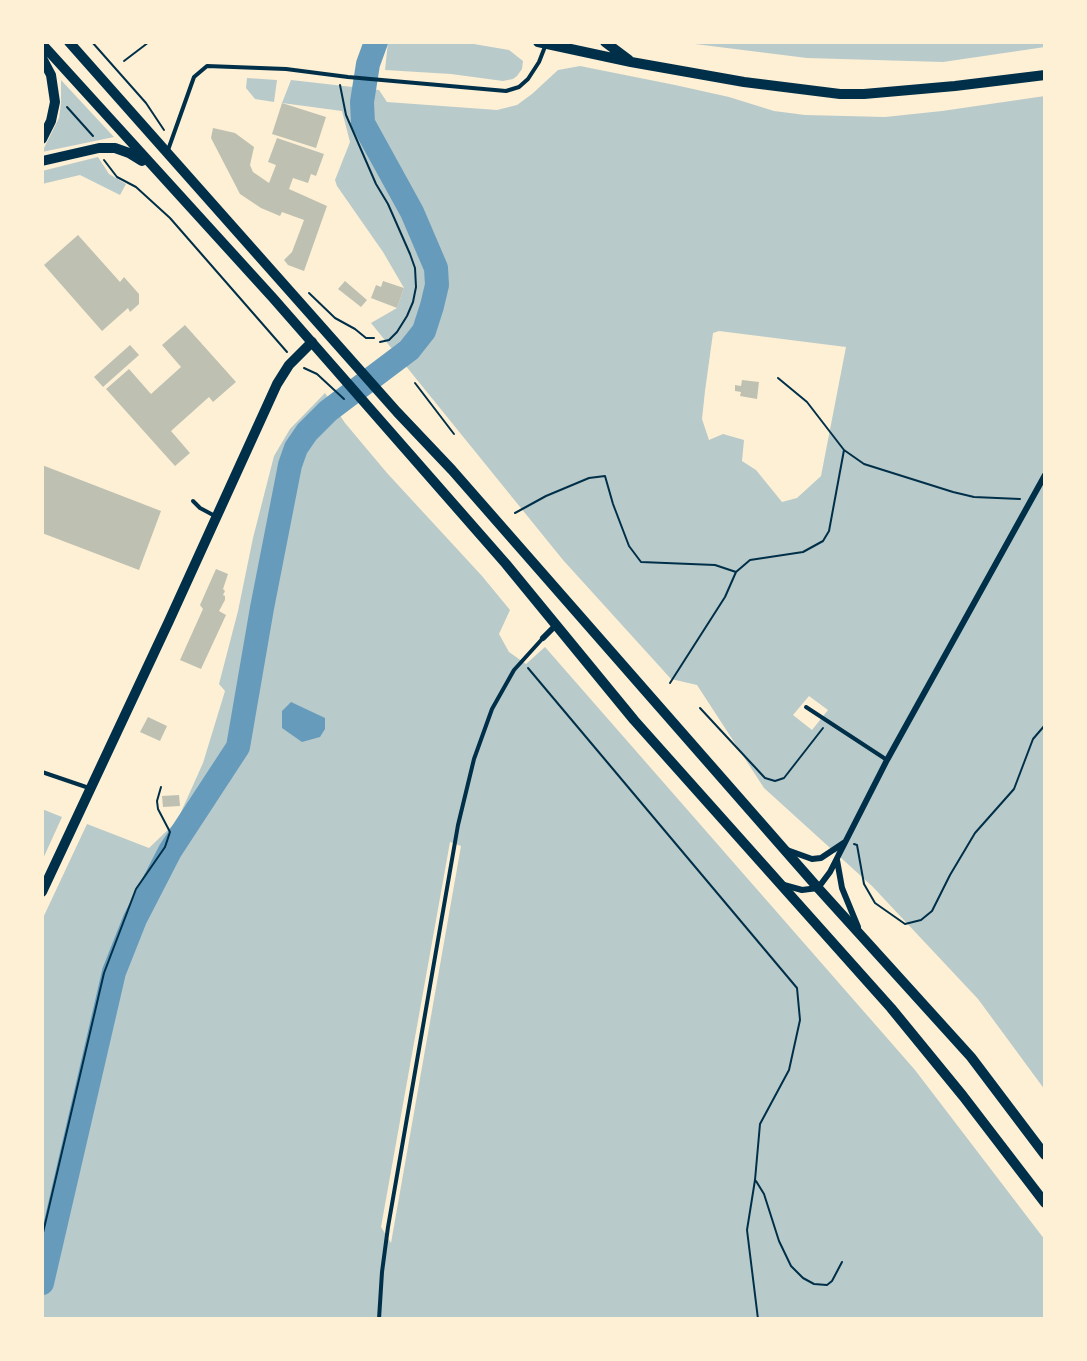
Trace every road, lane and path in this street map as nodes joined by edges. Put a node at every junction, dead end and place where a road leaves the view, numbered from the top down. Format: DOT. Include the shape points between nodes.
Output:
graph roads {
  1 [pos="69,42"];
  2 [pos="92,42"];
  3 [pos="148,42"];
  4 [pos="544,42"];
  5 [pos="605,42"];
  6 [pos="42,44"];
  7 [pos="42,58"];
  8 [pos="124,61"];
  9 [pos="631,62"];
  10 [pos="338,75"];
  11 [pos="1045,75"];
  12 [pos="65,105"];
  13 [pos="95,138"];
  14 [pos="42,139"];
  15 [pos="172,141"];
  16 [pos="167,153"];
  17 [pos="42,161"];
  18 [pos="104,161"];
  19 [pos="153,168"];
  20 [pos="307,292"];
  21 [pos="374,338"];
  22 [pos="312,342"];
  23 [pos="380,342"];
  24 [pos="282,348"];
  25 [pos="306,370"];
  26 [pos="778,378"];
  27 [pos="415,384"];
  28 [pos="331,385"];
  29 [pos="454,434"];
  30 [pos="844,450"];
  31 [pos="1045,475"];
  32 [pos="1031,500"];
  33 [pos="193,501"];
  34 [pos="515,513"];
  35 [pos="216,517"];
  36 [pos="735,572"];
  37 [pos="556,625"];
  38 [pos="543,638"];
  39 [pos="521,660"];
  40 [pos="670,683"];
  41 [pos="806,707"];
  42 [pos="699,708"];
  43 [pos="828,721"];
  44 [pos="1045,725"];
  45 [pos="887,760"];
  46 [pos="42,772"];
  47 [pos="161,787"];
  48 [pos="90,789"];
  49 [pos="846,841"];
  50 [pos="784,849"];
  51 [pos="837,859"];
  52 [pos="778,881"];
  53 [pos="818,888"];
  54 [pos="42,892"];
  55 [pos="862,936"];
  56 [pos="1045,1155"];
  57 [pos="755,1180"];
  58 [pos="1045,1203"];
  59 [pos="42,1237"];
  60 [pos="842,1262"];
  61 [pos="379,1319"];
  62 [pos="758,1319"];
  1 -- 16 [label="main road"];
  2 -- 15 [label="path" via="146,103"];
  3 -- 8 [label="path"];
  4 -- 9 [label="main road"];
  4 -- 10 [label="lane" via="543,55 531,75 510,90"];
  5 -- 9 [label="main road"];
  6 -- 19 [label="main road"];
  7 -- 14 [label="main road" via="51,75 55,102"];
  9 -- 11 [label="main road" via="766,86 840,93"];
  10 -- 15 [label="lane" via="207,66 194,77"];
  10 -- 23 [label="path" via="346,115 415,268 413,302 397,332"];
  12 -- 13 [label="path"];
  15 -- 16 [label="lane"];
  16 -- 50 [label="main road"];
  17 -- 19 [label="main road" via="115,148"];
  18 -- 24 [label="path" via="117,177 136,187 170,218"];
  19 -- 22 [label="main road"];
  20 -- 21 [label="path" via="335,318 366,338"];
  22 -- 35 [label="main road" via="289,364 277,384"];
  22 -- 37 [label="main road"];
  25 -- 28 [label="path"];
  26 -- 30 [label="path" via="807,402"];
  27 -- 29 [label="path"];
  30 -- 32 [label="path" via="864,464 953,492"];
  30 -- 36 [label="path" via="829,531 823,541 803,552 750,560"];
  31 -- 32 [label="street"];
  32 -- 45 [label="street"];
  33 -- 35 [label="lane"];
  34 -- 36 [label="path" via="589,478 605,477 629,546 641,562 715,565"];
  35 -- 48 [label="main road"];
  36 -- 40 [label="path" via="725,597"];
  37 -- 38 [label="street"];
  37 -- 52 [label="main road" via="634,720"];
  38 -- 39 [label="lane"];
  39 -- 57 [label="path" via="797,988 800,1020 789,1070 760,1124"];
  39 -- 61 [label="lane" via="482,733 458,825 388,1227"];
  41 -- 43 [label="lane"];
  42 -- 43 [label="path" via="765,777 775,781 784,778"];
  43 -- 45 [label="lane"];
  44 -- 49 [label="path" via="1033,739 1014,789 975,833 932,911 921,920 904,924 874,903 864,884 857,845"];
  45 -- 49 [label="street"];
  46 -- 48 [label="lane"];
  47 -- 59 [label="path" via="158,809 170,832 165,847 136,889 104,974"];
  48 -- 54 [label="main road"];
  49 -- 50 [label="street" via="821,858 812,859"];
  49 -- 51 [label="street"];
  50 -- 53 [label="main road"];
  51 -- 53 [label="street"];
  51 -- 55 [label="street" via="842,888"];
  52 -- 53 [label="street" via="797,889"];
  52 -- 58 [label="main road" via="904,1023"];
  53 -- 55 [label="main road"];
  55 -- 56 [label="main road" via="971,1057"];
  57 -- 60 [label="path" via="791,1266 803,1278 827,1285"];
  57 -- 62 [label="path" via="747,1230"];
}
